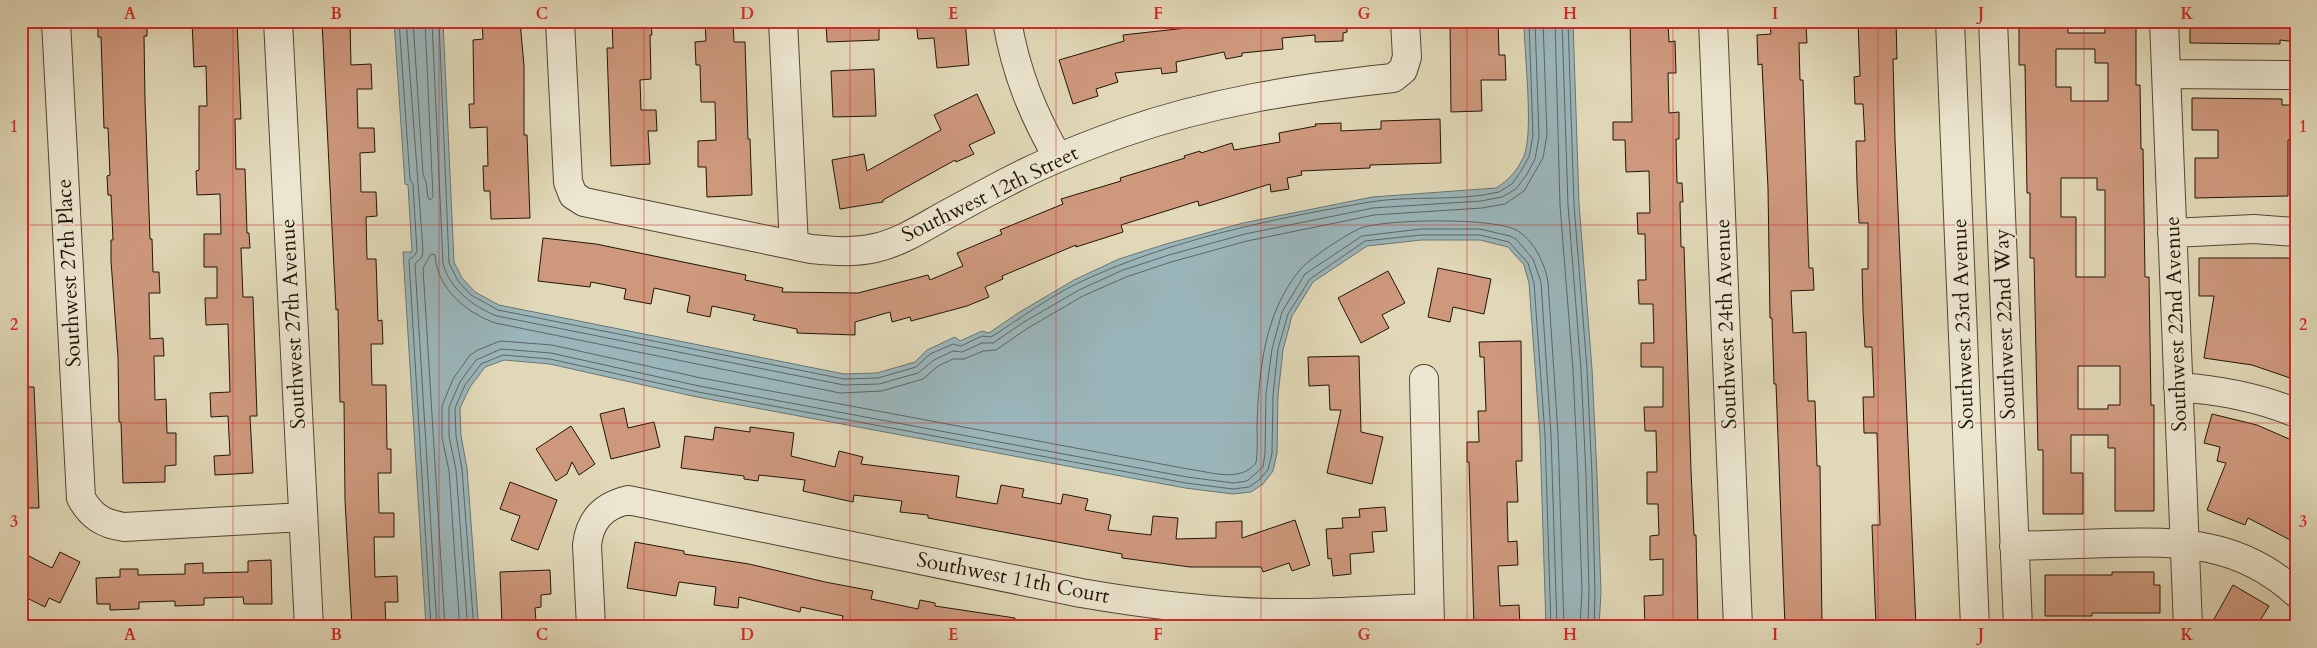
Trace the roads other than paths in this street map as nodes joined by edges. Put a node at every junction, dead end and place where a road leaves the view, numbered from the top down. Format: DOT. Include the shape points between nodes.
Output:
graph roads {
  1 [pos="56,21"];
  2 [pos="278,21"];
  3 [pos="560,21"];
  4 [pos="783,21"];
  5 [pos="1007,21"];
  6 [pos="1405,21"];
  7 [pos="1713,21"];
  8 [pos="1950,21"];
  9 [pos="1993,21"];
  10 [pos="2164,21"];
  11 [pos="2166,74"];
  12 [pos="2296,76"];
  13 [pos="1058,158"];
  14 [pos="2296,232"];
  15 [pos="2172,233"];
  16 [pos="794,246"];
  17 [pos="1424,379"];
  18 [pos="2178,387"];
  19 [pos="2296,413"];
  20 [pos="303,517"];
  21 [pos="2185,543"];
  22 [pos="2014,546"];
  23 [pos="2296,593"];
  24 [pos="1430,617"];
  25 [pos="308,627"];
  26 [pos="591,627"];
  27 [pos="1738,627"];
  28 [pos="1975,627"];
  29 [pos="2018,627"];
  30 [pos="2188,627"];
  1 -- 20 [label="street, Southwest 27th Place" via="81,498 88,510 110,525"];
  2 -- 20 [label="street, Southwest 27th Avenue"];
  3 -- 16 [label="street, Southwest 12th Street" via="568,182 573,195 584,202"];
  4 -- 16 [label="street"];
  5 -- 13 [label="street" via="1024,91"];
  6 -- 13 [label="street, Southwest 12th Street" via="1406,57 1403,70 1392,78 1313,86 1185,113"];
  7 -- 27 [label="street, Southwest 24th Avenue"];
  8 -- 28 [label="street, Southwest 23rd Avenue"];
  9 -- 22 [label="street, Southwest 22nd Way"];
  10 -- 11 [label="street, Southwest 22nd Avenue"];
  11 -- 12 [label="street"];
  11 -- 15 [label="street, Southwest 22nd Avenue"];
  13 -- 16 [label="street, Southwest 12th Street" via="890,244 842,252"];
  14 -- 15 [label="street" via="2254,229"];
  15 -- 18 [label="street, Southwest 22nd Avenue"];
  17 -- 24 [label="street"];
  18 -- 19 [label="street" via="2250,397"];
  18 -- 21 [label="street, Southwest 22nd Avenue"];
  20 -- 25 [label="street, Southwest 27th Avenue"];
  21 -- 22 [label="street"];
  21 -- 23 [label="street" via="2248,561"];
  21 -- 30 [label="street, Southwest 22nd Avenue"];
  22 -- 29 [label="street, Southwest 22nd Way"];
  24 -- 26 [label="street, Southwest 11th Court" via="1210,611 1146,604 628,500 603,510 588,532"];
}
